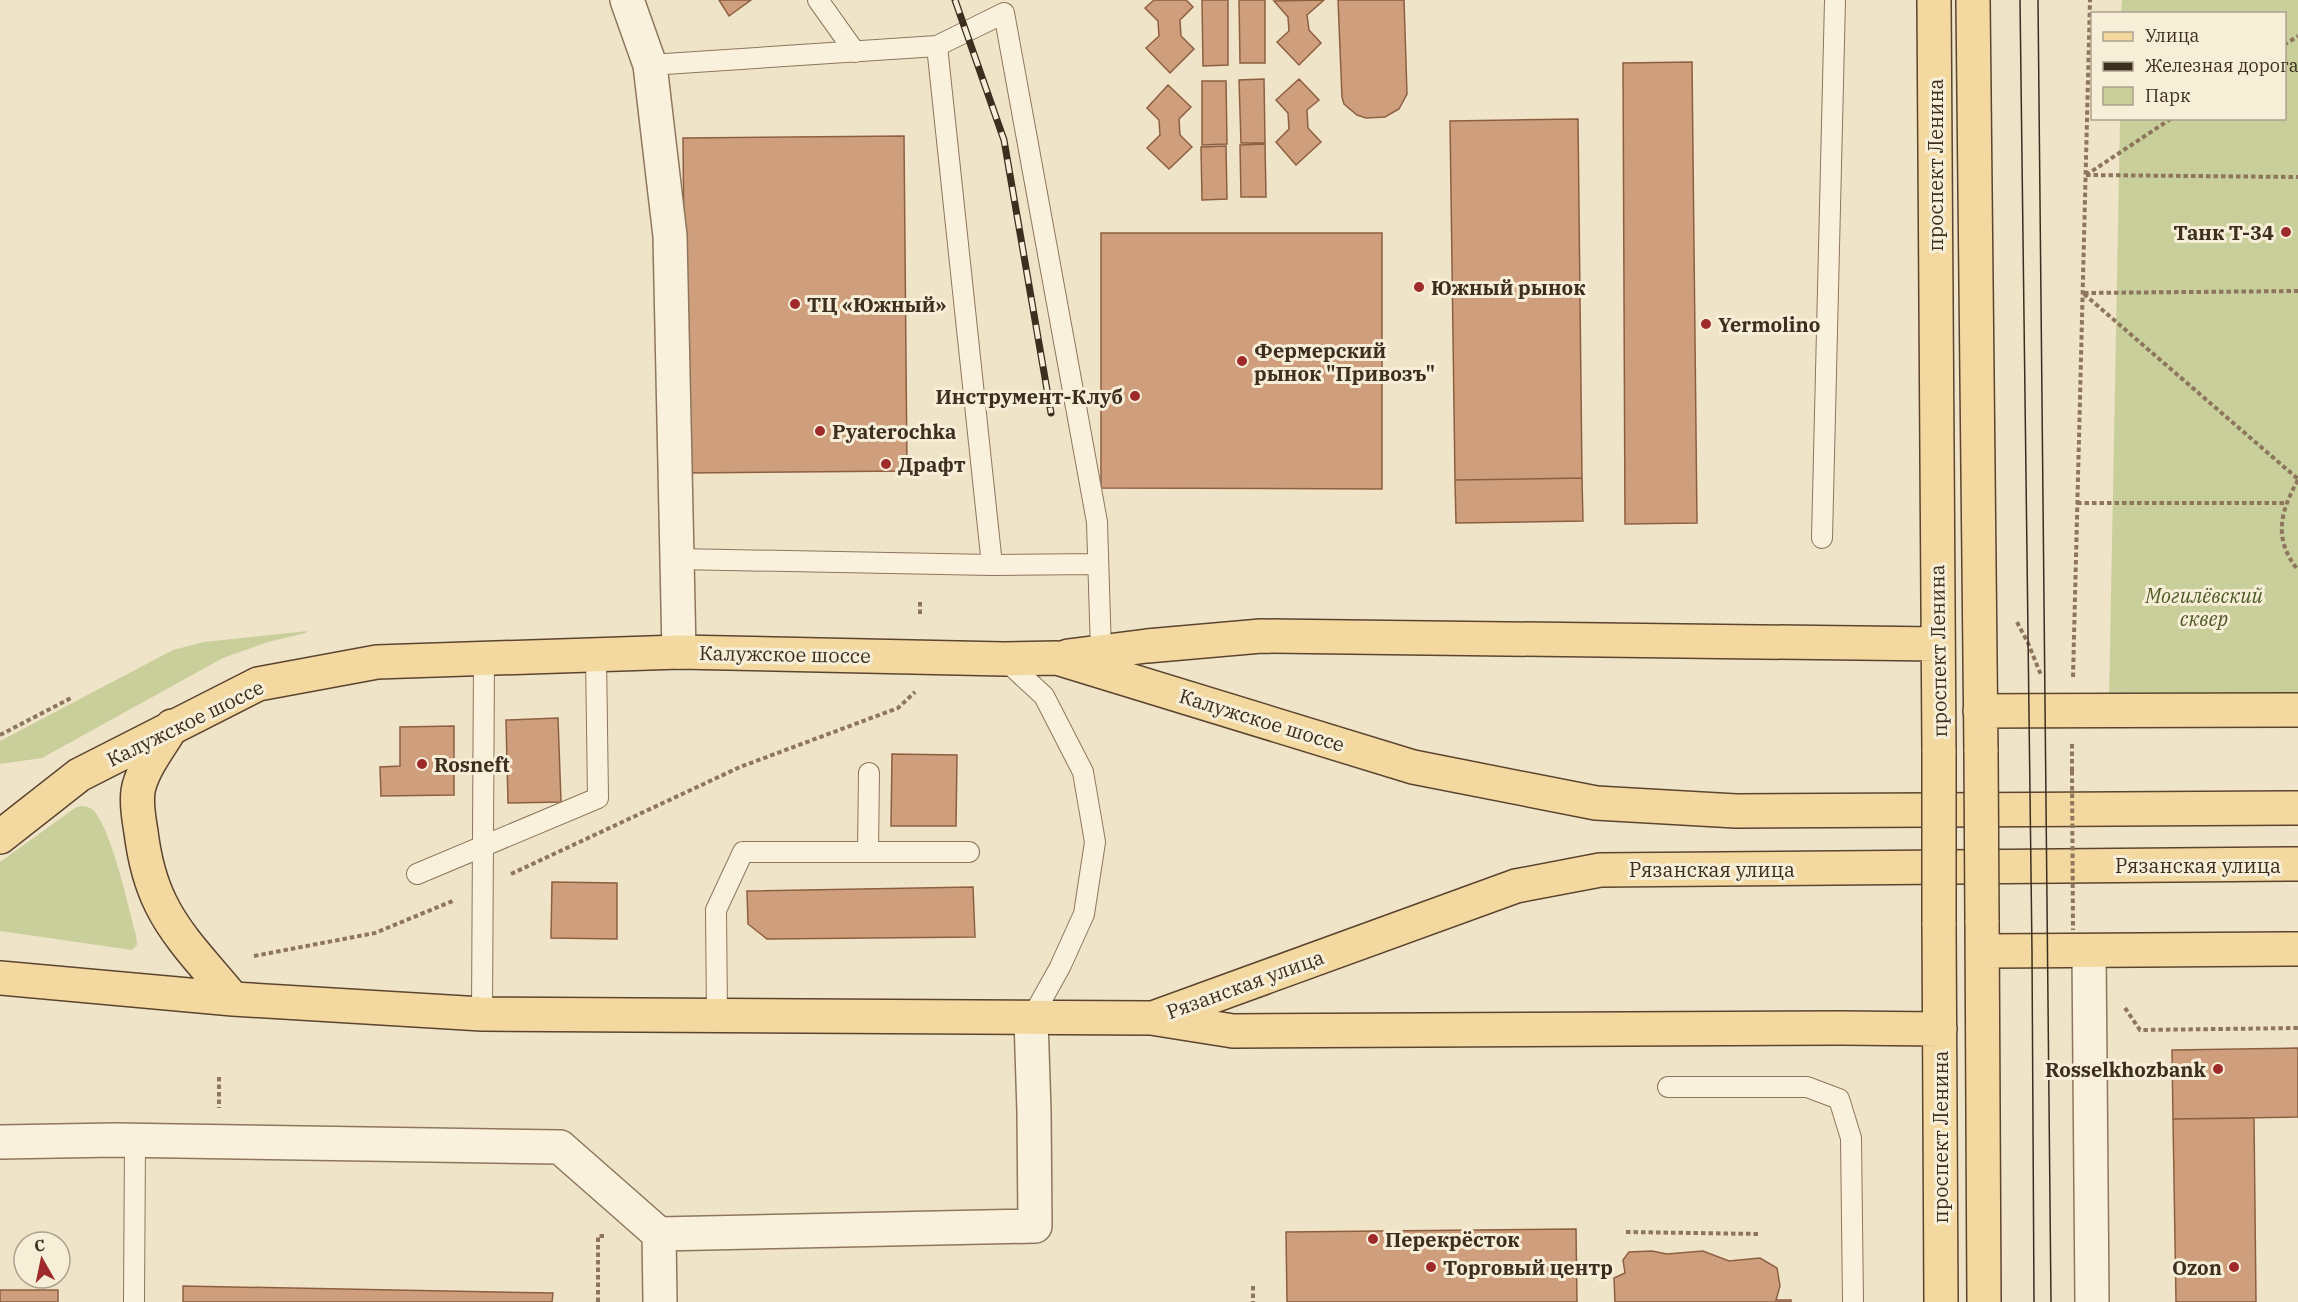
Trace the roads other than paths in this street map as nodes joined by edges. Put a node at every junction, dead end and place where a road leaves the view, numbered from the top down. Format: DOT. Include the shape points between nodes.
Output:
graph roads {
  1 [pos="627,0"];
  2 [pos="818,0"];
  3 [pos="1835,0"];
  4 [pos="1934,0"];
  5 [pos="1973,0"];
  6 [pos="937,46"];
  7 [pos="855,52"];
  8 [pos="650,64"];
  9 [pos="1822,538"];
  10 [pos="677,559"];
  11 [pos="992,564"];
  12 [pos="1098,564"];
  13 [pos="1938,644"];
  14 [pos="679,652"];
  15 [pos="1101,652"];
  16 [pos="596,655"];
  17 [pos="484,658"];
  18 [pos="1057,658"];
  19 [pos="1004,659"];
  20 [pos="2298,710"];
  21 [pos="1980,711"];
  22 [pos="172,726"];
  23 [pos="870,773"];
  24 [pos="2298,808"];
  25 [pos="0,837"];
  26 [pos="484,844"];
  27 [pos="868,851"];
  28 [pos="969,852"];
  29 [pos="2298,864"];
  30 [pos="417,874"];
  31 [pos="1982,936"];
  32 [pos="2081,940"];
  33 [pos="2298,949"];
  34 [pos="0,978"];
  35 [pos="233,999"];
  36 [pos="482,1014"];
  37 [pos="717,1016"];
  38 [pos="1151,1018"];
  39 [pos="1030,1019"];
  40 [pos="1940,1029"];
  41 [pos="1668,1087"];
  42 [pos="135,1141"];
  43 [pos="0,1142"];
  44 [pos="659,1234"];
  45 [pos="134,1302"];
  46 [pos="660,1302"];
  47 [pos="1853,1302"];
  48 [pos="1941,1302"];
  49 [pos="1984,1302"];
  50 [pos="2092,1302"];
  1 -- 8 [label="street"];
  2 -- 7 [label="lane"];
  3 -- 9 [label="lane"];
  4 -- 13 [label="main road, проспект Ленина"];
  5 -- 21 [label="main road, проспект Ленина"];
  6 -- 7 [label="lane"];
  6 -- 11 [label="lane"];
  6 -- 12 [label="lane" via="1004,13 1097,522"];
  7 -- 8 [label="lane"];
  8 -- 10 [label="street" via="670,236"];
  10 -- 11 [label="lane"];
  10 -- 14 [label="street"];
  11 -- 12 [label="lane"];
  12 -- 15 [label="lane"];
  13 -- 15 [label="main road" via="1261,636"];
  13 -- 40 [label="main road, проспект Ленина, bridge"];
  14 -- 16 [label="main road, Калужское шоссе"];
  14 -- 19 [label="main road, Калужское шоссе"];
  15 -- 18 [label="main road"];
  16 -- 17 [label="main road, Калужское шоссе"];
  16 -- 26 [label="lane" via="598,798"];
  17 -- 22 [label="main road, Калужское шоссе" via="377,662 258,684"];
  17 -- 26 [label="lane"];
  18 -- 19 [label="main road, Калужское шоссе"];
  18 -- 24 [label="main road, Калужское шоссе" via="1413,767 1596,803 1736,811"];
  19 -- 39 [label="lane" via="1044,696 1083,772 1095,842 1084,914"];
  20 -- 21 [label="main road"];
  21 -- 31 [label="main road, проспект Ленина, bridge"];
  22 -- 25 [label="main road, Калужское шоссе" via="79,774"];
  22 -- 35 [label="main road" via="138,791 142,839 161,904"];
  23 -- 27 [label="lane"];
  26 -- 30 [label="lane"];
  26 -- 36 [label="lane"];
  27 -- 28 [label="lane"];
  27 -- 37 [label="lane" via="743,852 716,910"];
  29 -- 38 [label="main road, Рязанская улица" via="1600,870 1516,886"];
  31 -- 32 [label="main road"];
  31 -- 49 [label="main road"];
  32 -- 33 [label="main road"];
  32 -- 50 [label="street"];
  34 -- 35 [label="main road"];
  35 -- 36 [label="main road"];
  36 -- 37 [label="main road"];
  37 -- 39 [label="main road"];
  38 -- 39 [label="main road"];
  38 -- 40 [label="main road" via="1233,1031"];
  39 -- 44 [label="street" via="1035,1226"];
  40 -- 48 [label="main road, проспект Ленина"];
  41 -- 47 [label="lane" via="1807,1087 1839,1099 1851,1138"];
  42 -- 43 [label="street"];
  42 -- 44 [label="street" via="560,1147"];
  42 -- 45 [label="lane"];
  44 -- 46 [label="street"];
}
